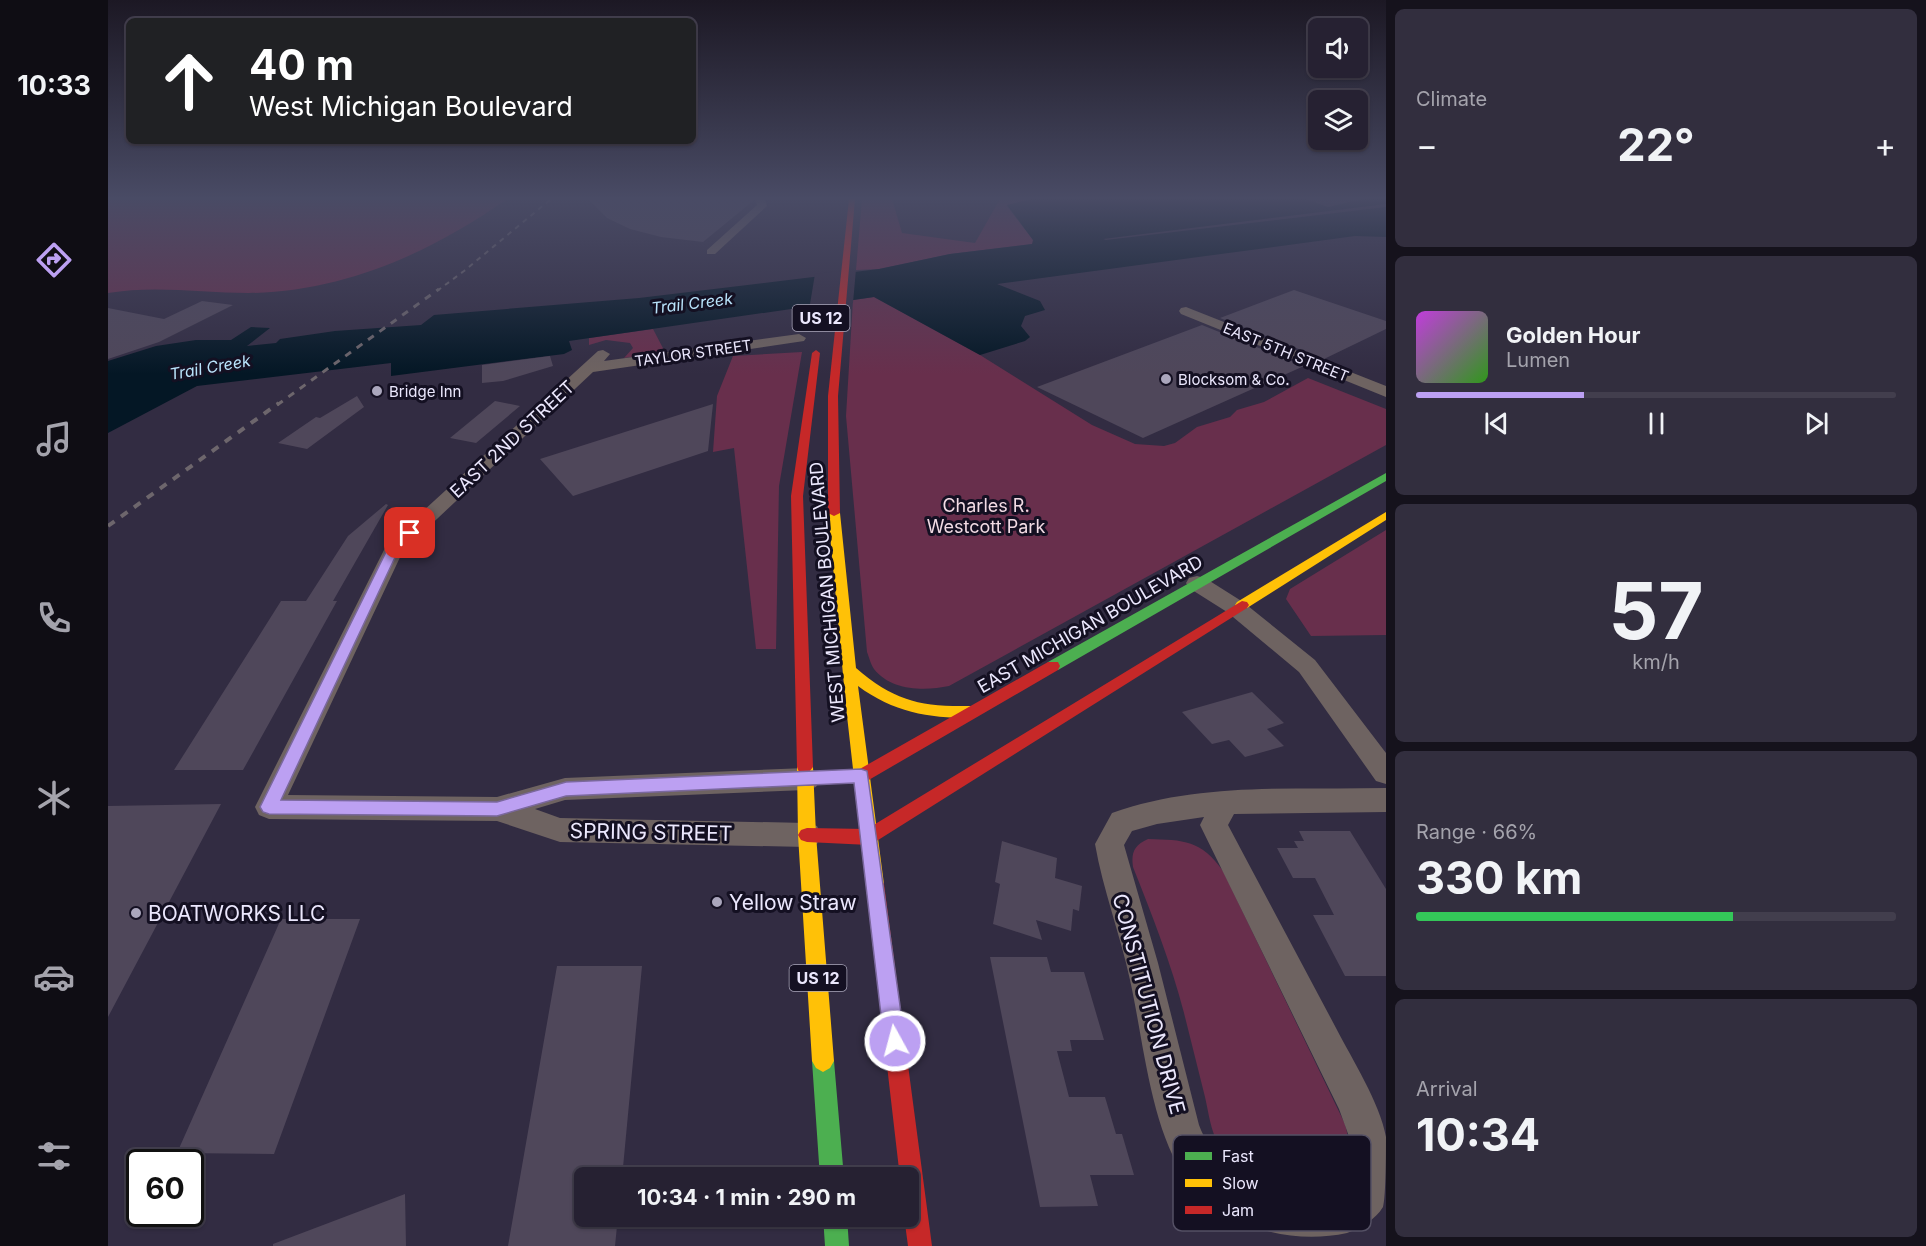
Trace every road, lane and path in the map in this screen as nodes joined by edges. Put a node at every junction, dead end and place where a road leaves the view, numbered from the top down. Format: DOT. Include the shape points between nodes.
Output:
graph roads {
  1 [pos="848,257"];
  2 [pos="1186,311"];
  3 [pos="799,338"];
  4 [pos="817,342"];
  5 [pos="595,361"];
  6 [pos="1386,393"];
  7 [pos="1386,476"];
  8 [pos="1386,514"];
  9 [pos="1197,583"];
  10 [pos="1235,607"];
  11 [pos="849,670"];
  12 [pos="972,712"];
  13 [pos="1386,773"];
  14 [pos="861,776"];
  15 [pos="806,779"];
  16 [pos="1386,800"];
  17 [pos="1224,802"];
  18 [pos="269,807"];
  19 [pos="497,809"];
  20 [pos="807,836"];
  21 [pos="869,837"];
  22 [pos="1185,1135"];
  23 [pos="1365,1135"];
  24 [pos="1371,1164"];
  25 [pos="831,1167"];
  26 [pos="1371,1184"];
  27 [pos="836,1227"];
  28 [pos="837,1246"];
  29 [pos="920,1246"];
  1 -- 11 [label="main road, WEST MICHIGAN BOULEVARD / US 12" via="833,396 833,500"];
  2 -- 6 [label="street, EAST 5TH STREET"];
  3 -- 5 [label="street, TAYLOR STREET"];
  4 -- 15 [label="main road, WEST MICHIGAN BOULEVARD / US 12" via="797,496"];
  5 -- 18 [label="street, EAST 2ND STREET" via="394,548"];
  7 -- 9 [label="main road, EAST MICHIGAN BOULEVARD"];
  8 -- 10 [label="main road"];
  9 -- 10 [label="street"];
  9 -- 12 [label="main road, EAST MICHIGAN BOULEVARD"];
  10 -- 13 [label="street" via="1307,666"];
  10 -- 21 [label="main road"];
  11 -- 12 [label="main road" via="874,693 897,705 933,714"];
  11 -- 14 [label="main road, WEST MICHIGAN BOULEVARD / US 12"];
  12 -- 14 [label="main road, EAST MICHIGAN BOULEVARD"];
  14 -- 15 [label="main road, EAST MICHIGAN BOULEVARD"];
  14 -- 21 [label="main road, WEST MICHIGAN BOULEVARD / US 12"];
  15 -- 19 [label="street, SPRING STREET" via="566,789"];
  15 -- 20 [label="main road, US 12"];
  16 -- 17 [label="street, CONSTITUTION DRIVE"];
  17 -- 22 [label="street, CONSTITUTION DRIVE" via="1157,812 1122,822 1109,844 1138,948 1175,1110"];
  17 -- 23 [label="street, CONSTITUTION DRIVE" via="1214,825 1355,1102"];
  18 -- 19 [label="street, SPRING STREET"];
  19 -- 20 [label="street, SPRING STREET" via="560,831"];
  20 -- 21 [label="main road"];
  20 -- 25 [label="main road, US 12"];
  21 -- 29 [label="main road, US 12"];
  24 -- 26 [label="street, CONSTITUTION DRIVE"];
  27 -- 28 [label="main road"];
}
